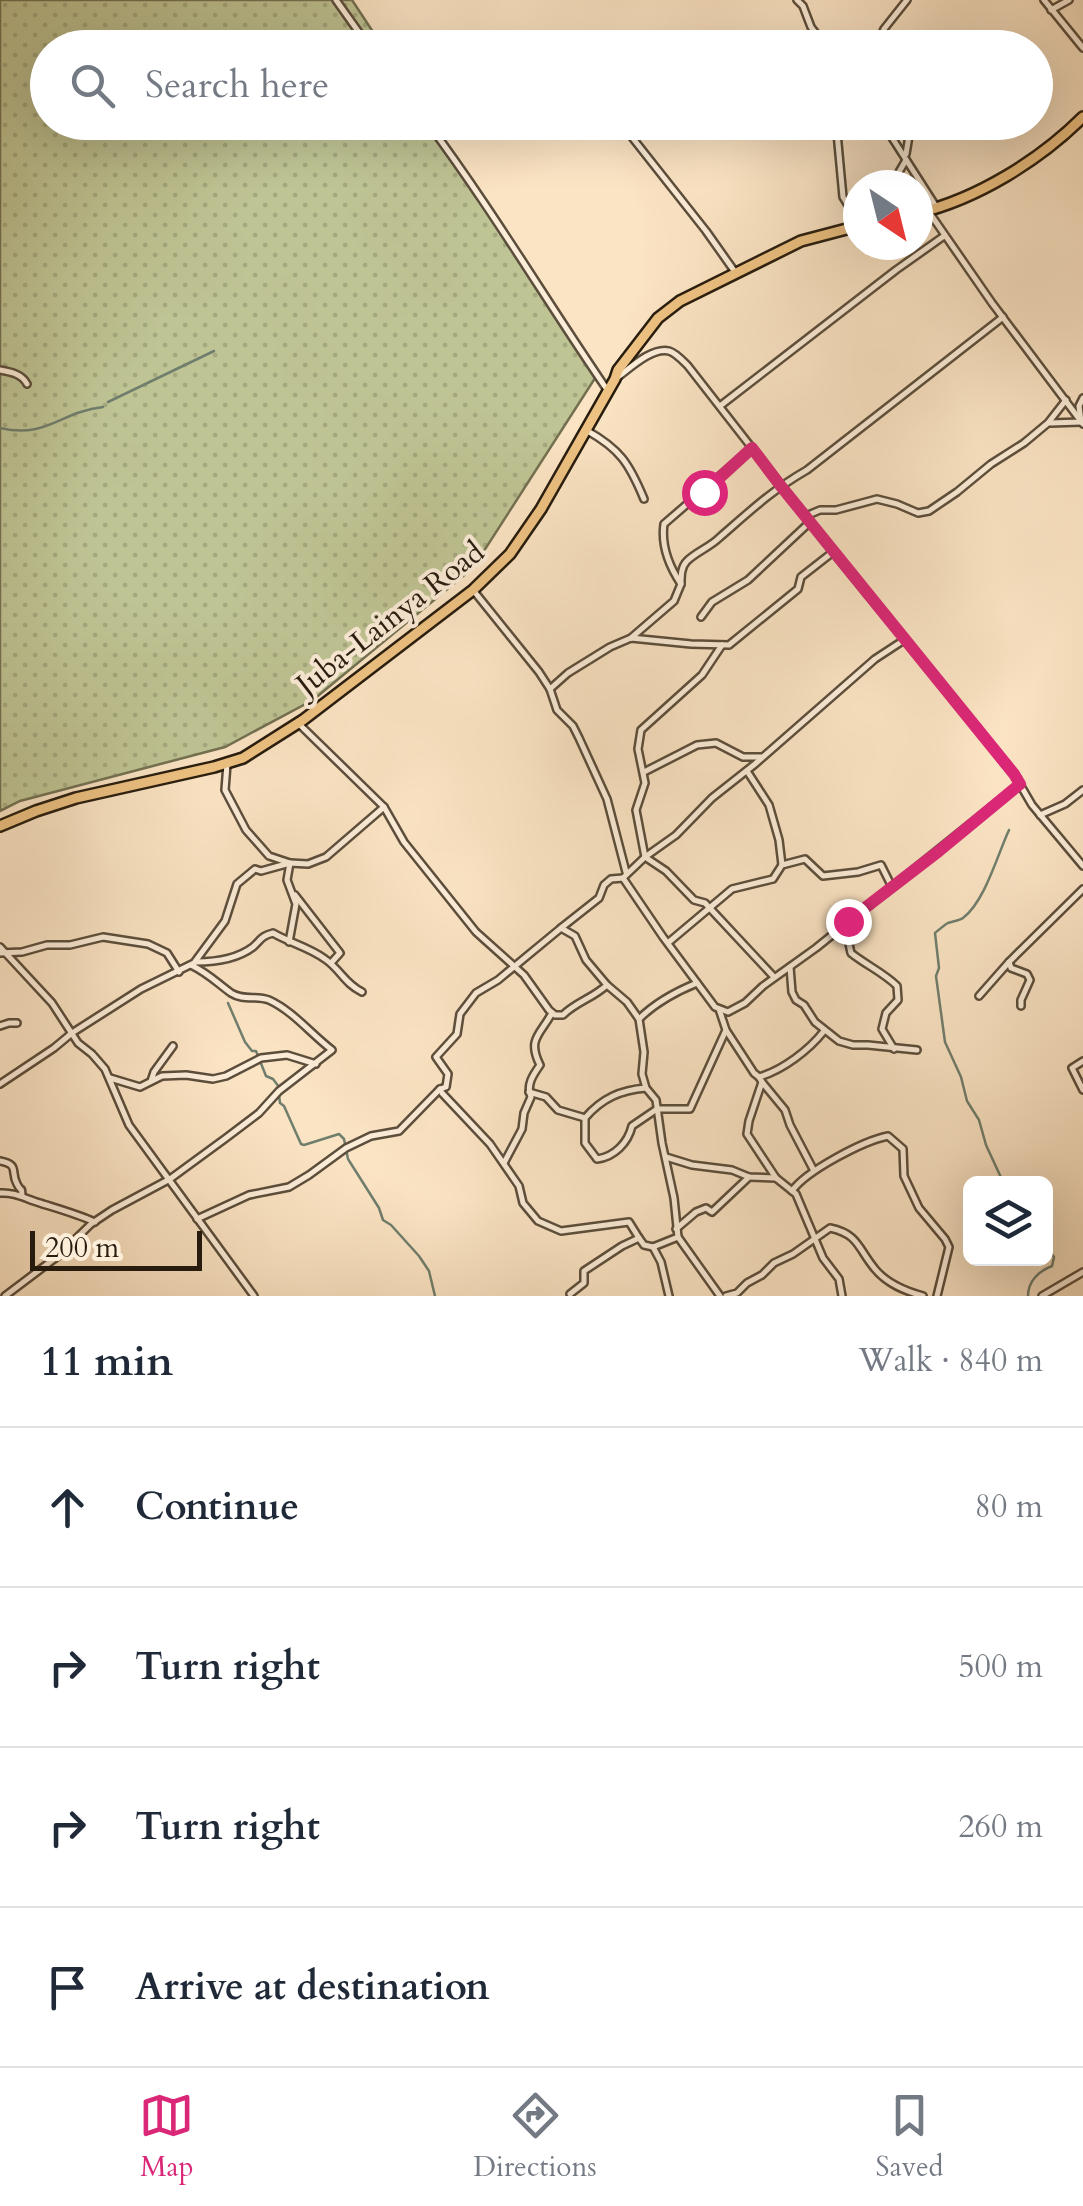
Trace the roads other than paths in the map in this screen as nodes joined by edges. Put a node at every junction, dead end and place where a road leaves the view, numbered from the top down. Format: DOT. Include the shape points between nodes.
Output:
graph roads {
  1 [pos="336,0"];
  2 [pos="796,0"];
  3 [pos="907,0"];
  4 [pos="1044,0"];
  5 [pos="1069,0"];
  6 [pos="1051,10"];
  7 [pos="357,30"];
  8 [pos="813,30"];
  9 [pos="884,30"];
  10 [pos="1083,48"];
  11 [pos="1083,117"];
  12 [pos="440,140"];
  13 [pos="634,140"];
  14 [pos="838,140"];
  15 [pos="894,140"];
  16 [pos="908,140"];
  17 [pos="906,158"];
  18 [pos="901,170"];
  19 [pos="911,170"];
  20 [pos="843,197"];
  21 [pos="933,208"];
  22 [pos="933,218"];
  23 [pos="843,228"];
  24 [pos="944,236"];
  25 [pos="735,272"];
  26 [pos="1004,318"];
  27 [pos="0,370"];
  28 [pos="615,379"];
  29 [pos="27,384"];
  30 [pos="608,391"];
  31 [pos="1083,398"];
  32 [pos="1066,400"];
  33 [pos="720,406"];
  34 [pos="1048,423"];
  35 [pos="1082,423"];
  36 [pos="586,430"];
  37 [pos="752,448"];
  38 [pos="780,485"];
  39 [pos="644,499"];
  40 [pos="808,519"];
  41 [pos="833,552"];
  42 [pos="680,584"];
  43 [pos="473,590"];
  44 [pos="701,616"];
  45 [pos="631,638"];
  46 [pos="904,640"];
  47 [pos="722,644"];
  48 [pos="550,689"];
  49 [pos="298,723"];
  50 [pos="762,757"];
  51 [pos="227,764"];
  52 [pos="746,770"];
  53 [pos="644,772"];
  54 [pos="1020,784"];
  55 [pos="1083,790"];
  56 [pos="384,807"];
  57 [pos="1040,814"];
  58 [pos="0,826"];
  59 [pos="645,858"];
  60 [pos="290,863"];
  61 [pos="782,865"];
  62 [pos="1083,866"];
  63 [pos="624,875"];
  64 [pos="892,887"];
  65 [pos="290,889"];
  66 [pos="1083,889"];
  67 [pos="710,908"];
  68 [pos="848,921"];
  69 [pos="562,928"];
  70 [pos="289,942"];
  71 [pos="669,942"];
  72 [pos="2,951"];
  73 [pos="1009,962"];
  74 [pos="332,963"];
  75 [pos="194,964"];
  76 [pos="513,966"];
  77 [pos="790,967"];
  78 [pos="179,972"];
  79 [pos="775,978"];
  80 [pos="697,983"];
  81 [pos="607,985"];
  82 [pos="362,992"];
  83 [pos="979,996"];
  84 [pos="1021,1006"];
  85 [pos="719,1009"];
  86 [pos="552,1013"];
  87 [pos="640,1019"];
  88 [pos="17,1024"];
  89 [pos="0,1026"];
  90 [pos="726,1030"];
  91 [pos="824,1031"];
  92 [pos="72,1033"];
  93 [pos="173,1046"];
  94 [pos="894,1049"];
  95 [pos="917,1050"];
  96 [pos="1083,1061"];
  97 [pos="316,1064"];
  98 [pos="110,1078"];
  99 [pos="760,1080"];
  100 [pos="151,1081"];
  101 [pos="0,1084"];
  102 [pos="440,1088"];
  103 [pos="646,1088"];
  104 [pos="1083,1090"];
  105 [pos="529,1092"];
  106 [pos="657,1109"];
  107 [pos="585,1118"];
  108 [pos="666,1157"];
  109 [pos="0,1161"];
  110 [pos="504,1163"];
  111 [pos="814,1170"];
  112 [pos="749,1177"];
  113 [pos="776,1178"];
  114 [pos="170,1180"];
  115 [pos="792,1191"];
  116 [pos="0,1192"];
  117 [pos="22,1196"];
  118 [pos="197,1219"];
  119 [pos="95,1222"];
  120 [pos="677,1233"];
  121 [pos="814,1237"];
  122 [pos="639,1238"];
  123 [pos="652,1247"];
  124 [pos="1083,1272"];
  125 [pos="570,1294"];
  126 [pos="5,1296"];
  127 [pos="254,1296"];
  128 [pos="669,1296"];
  129 [pos="723,1296"];
  130 [pos="842,1296"];
  131 [pos="923,1296"];
  132 [pos="937,1296"];
  133 [pos="1042,1296"];
  1 -- 7 [label="street"];
  2 -- 8 [label="street"];
  3 -- 9 [label="street"];
  4 -- 6 [label="street"];
  5 -- 6 [label="street"];
  6 -- 10 [label="street"];
  11 -- 21 [label="main road" via="983,190"];
  12 -- 30 [label="street"];
  13 -- 25 [label="street"];
  14 -- 20 [label="street"];
  15 -- 17 [label="street"];
  16 -- 17 [label="street"];
  17 -- 18 [label="street"];
  17 -- 19 [label="street"];
  22 -- 24 [label="street"];
  23 -- 25 [label="main road, Juba-Lainya Road"];
  24 -- 26 [label="street"];
  24 -- 33 [label="street"];
  25 -- 28 [label="main road, Juba-Lainya Road" via="662,314"];
  26 -- 32 [label="street"];
  26 -- 38 [label="street"];
  27 -- 29 [label="street"];
  28 -- 30 [label="main road, Juba-Lainya Road"];
  28 -- 33 [label="street" via="667,350"];
  30 -- 36 [label="main road, Juba-Lainya Road"];
  31 -- 35 [label="street"];
  32 -- 34 [label="street"];
  32 -- 35 [label="street"];
  33 -- 37 [label="street"];
  34 -- 35 [label="street"];
  34 -- 40 [label="street" via="929,511 877,500 820,510"];
  36 -- 39 [label="street" via="618,452"];
  36 -- 43 [label="main road, Juba-Lainya Road" via="524,536"];
  37 -- 38 [label="street"];
  37 -- 42 [label="street" via="664,524 668,559"];
  38 -- 40 [label="street"];
  38 -- 42 [label="street" via="686,562"];
  40 -- 41 [label="street"];
  40 -- 44 [label="street"];
  41 -- 46 [label="street"];
  41 -- 47 [label="street" via="801,578 798,589"];
  42 -- 45 [label="street" via="674,602"];
  43 -- 48 [label="street"];
  43 -- 49 [label="main road, Juba-Lainya Road"];
  45 -- 47 [label="street"];
  45 -- 48 [label="street"];
  46 -- 50 [label="street"];
  46 -- 54 [label="street"];
  47 -- 53 [label="street" via="702,675 642,730"];
  48 -- 63 [label="street" via="608,800"];
  49 -- 51 [label="main road, Juba-Lainya Road"];
  49 -- 56 [label="street"];
  50 -- 52 [label="street"];
  50 -- 53 [label="street" via="743,757 716,743 697,745"];
  51 -- 58 [label="main road, Juba-Lainya Road" via="76,798"];
  51 -- 60 [label="street" via="226,790 246,830 268,856"];
  52 -- 59 [label="street"];
  52 -- 61 [label="street" via="769,805"];
  53 -- 59 [label="street" via="636,810"];
  54 -- 57 [label="street"];
  54 -- 64 [label="street"];
  55 -- 57 [label="street"];
  56 -- 60 [label="street" via="326,857"];
  56 -- 76 [label="street" via="476,932"];
  57 -- 62 [label="street"];
  59 -- 63 [label="street"];
  59 -- 67 [label="street"];
  60 -- 65 [label="street"];
  60 -- 75 [label="street" via="255,869 237,884 225,921"];
  61 -- 64 [label="street" via="805,860 823,876 881,864"];
  61 -- 67 [label="street" via="772,879 732,889"];
  63 -- 69 [label="street" via="611,879 600,898"];
  63 -- 71 [label="street"];
  64 -- 68 [label="street"];
  65 -- 70 [label="street" via="296,904"];
  65 -- 74 [label="street" via="340,954"];
  66 -- 73 [label="street"];
  67 -- 71 [label="street"];
  67 -- 79 [label="street"];
  68 -- 77 [label="street"];
  68 -- 94 [label="street" via="850,953 898,986 882,1028"];
  69 -- 76 [label="street"];
  69 -- 81 [label="street" via="575,936"];
  70 -- 74 [label="street"];
  70 -- 75 [label="street" via="268,934 218,962"];
  71 -- 80 [label="street"];
  72 -- 78 [label="street" via="102,937 148,944 167,953"];
  72 -- 92 [label="street"];
  73 -- 83 [label="street"];
  73 -- 84 [label="street" via="1030,980"];
  74 -- 82 [label="street"];
  75 -- 78 [label="street"];
  75 -- 97 [label="street" via="233,994 269,1000 296,1018 332,1050"];
  76 -- 86 [label="street"];
  76 -- 102 [label="street" via="460,1014 457,1034 436,1057 448,1074"];
  77 -- 79 [label="street"];
  77 -- 91 [label="street" via="796,1000"];
  78 -- 92 [label="street"];
  79 -- 85 [label="street" via="736,1008"];
  80 -- 85 [label="street"];
  80 -- 87 [label="street"];
  81 -- 86 [label="street" via="562,1015"];
  81 -- 87 [label="street"];
  85 -- 90 [label="street"];
  86 -- 105 [label="street" via="536,1037 533,1052 540,1066"];
  87 -- 103 [label="street"];
  88 -- 89 [label="street"];
  90 -- 99 [label="street"];
  90 -- 106 [label="street" via="690,1109"];
  91 -- 94 [label="street" via="854,1046"];
  91 -- 99 [label="street"];
  92 -- 98 [label="street"];
  92 -- 101 [label="street"];
  93 -- 100 [label="street"];
  94 -- 95 [label="street"];
  96 -- 104 [label="street" via="1072,1068"];
  97 -- 100 [label="street" via="287,1054 213,1079 179,1075"];
  97 -- 114 [label="street"];
  98 -- 100 [label="street" via="140,1087"];
  98 -- 114 [label="street" via="129,1125"];
  99 -- 111 [label="street" via="785,1110"];
  99 -- 113 [label="street" via="748,1134"];
  102 -- 110 [label="street"];
  102 -- 118 [label="street" via="399,1131 346,1148 289,1187 249,1195"];
  103 -- 106 [label="street"];
  103 -- 107 [label="street" via="611,1096"];
  105 -- 107 [label="street"];
  105 -- 110 [label="street" via="522,1128"];
  106 -- 107 [label="street" via="632,1126 607,1158 597,1159 585,1143"];
  106 -- 108 [label="street"];
  108 -- 112 [label="street"];
  108 -- 120 [label="street"];
  109 -- 117 [label="street" via="14,1167"];
  110 -- 122 [label="street" via="523,1203 549,1228 629,1222"];
  111 -- 115 [label="street"];
  111 -- 132 [label="street" via="874,1139 897,1142 904,1176 949,1247"];
  112 -- 113 [label="street"];
  112 -- 120 [label="street"];
  113 -- 115 [label="street"];
  114 -- 118 [label="street"];
  114 -- 119 [label="street"];
  115 -- 121 [label="street"];
  116 -- 117 [label="street"];
  117 -- 119 [label="street"];
  118 -- 127 [label="street"];
  119 -- 126 [label="street"];
  120 -- 123 [label="street"];
  120 -- 129 [label="street"];
  121 -- 129 [label="street"];
  121 -- 130 [label="street" via="840,1279"];
  121 -- 131 [label="street" via="841,1230 887,1280"];
  122 -- 123 [label="street"];
  122 -- 125 [label="street" via="584,1271 584,1283"];
  123 -- 128 [label="street"];
  124 -- 133 [label="street"];
}
